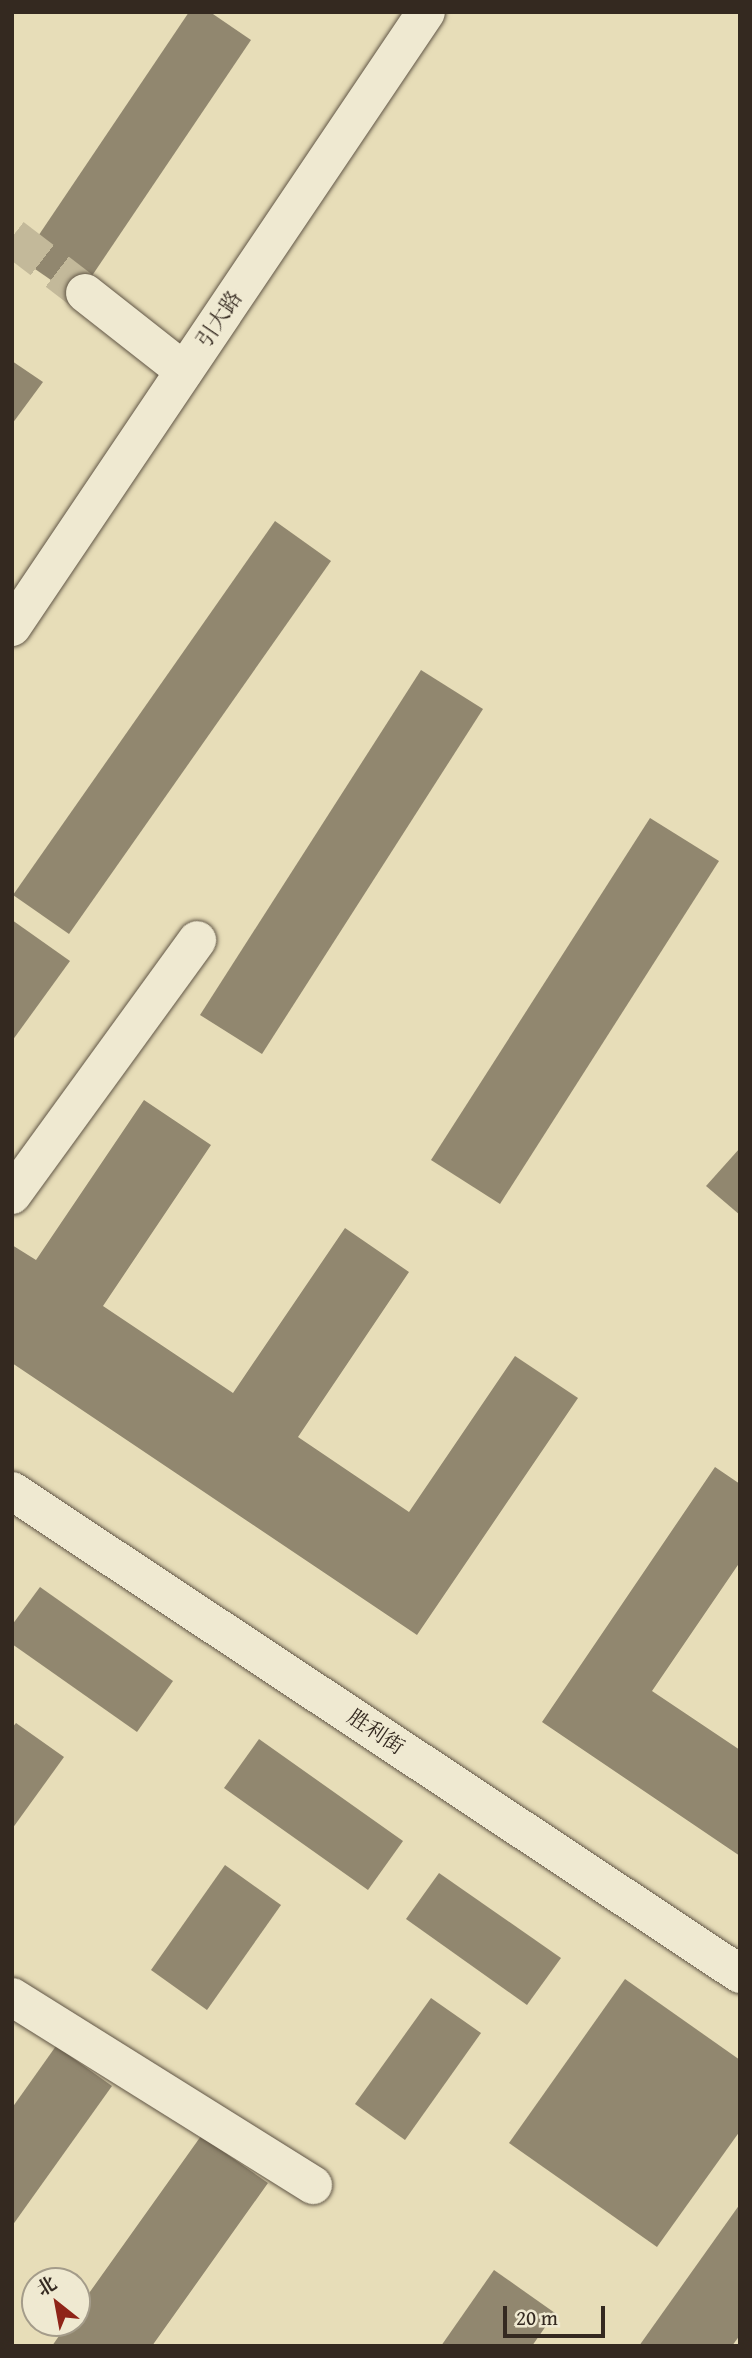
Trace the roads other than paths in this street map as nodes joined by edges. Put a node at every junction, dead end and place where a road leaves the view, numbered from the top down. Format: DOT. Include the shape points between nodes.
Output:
graph roads {
  1 [pos="426,12"];
  2 [pos="85,293"];
  3 [pos="184,371"];
  4 [pos="12,627"];
  5 [pos="197,940"];
  6 [pos="12,1195"];
  7 [pos="12,1491"];
  8 [pos="740,1974"];
  9 [pos="12,1997"];
  10 [pos="313,2185"];
  1 -- 3 [label="street, 引大路"];
  2 -- 3 [label="street"];
  3 -- 4 [label="street, 引大路"];
  5 -- 6 [label="street"];
  7 -- 8 [label="street, 胜利街"];
  9 -- 10 [label="street"];
}
